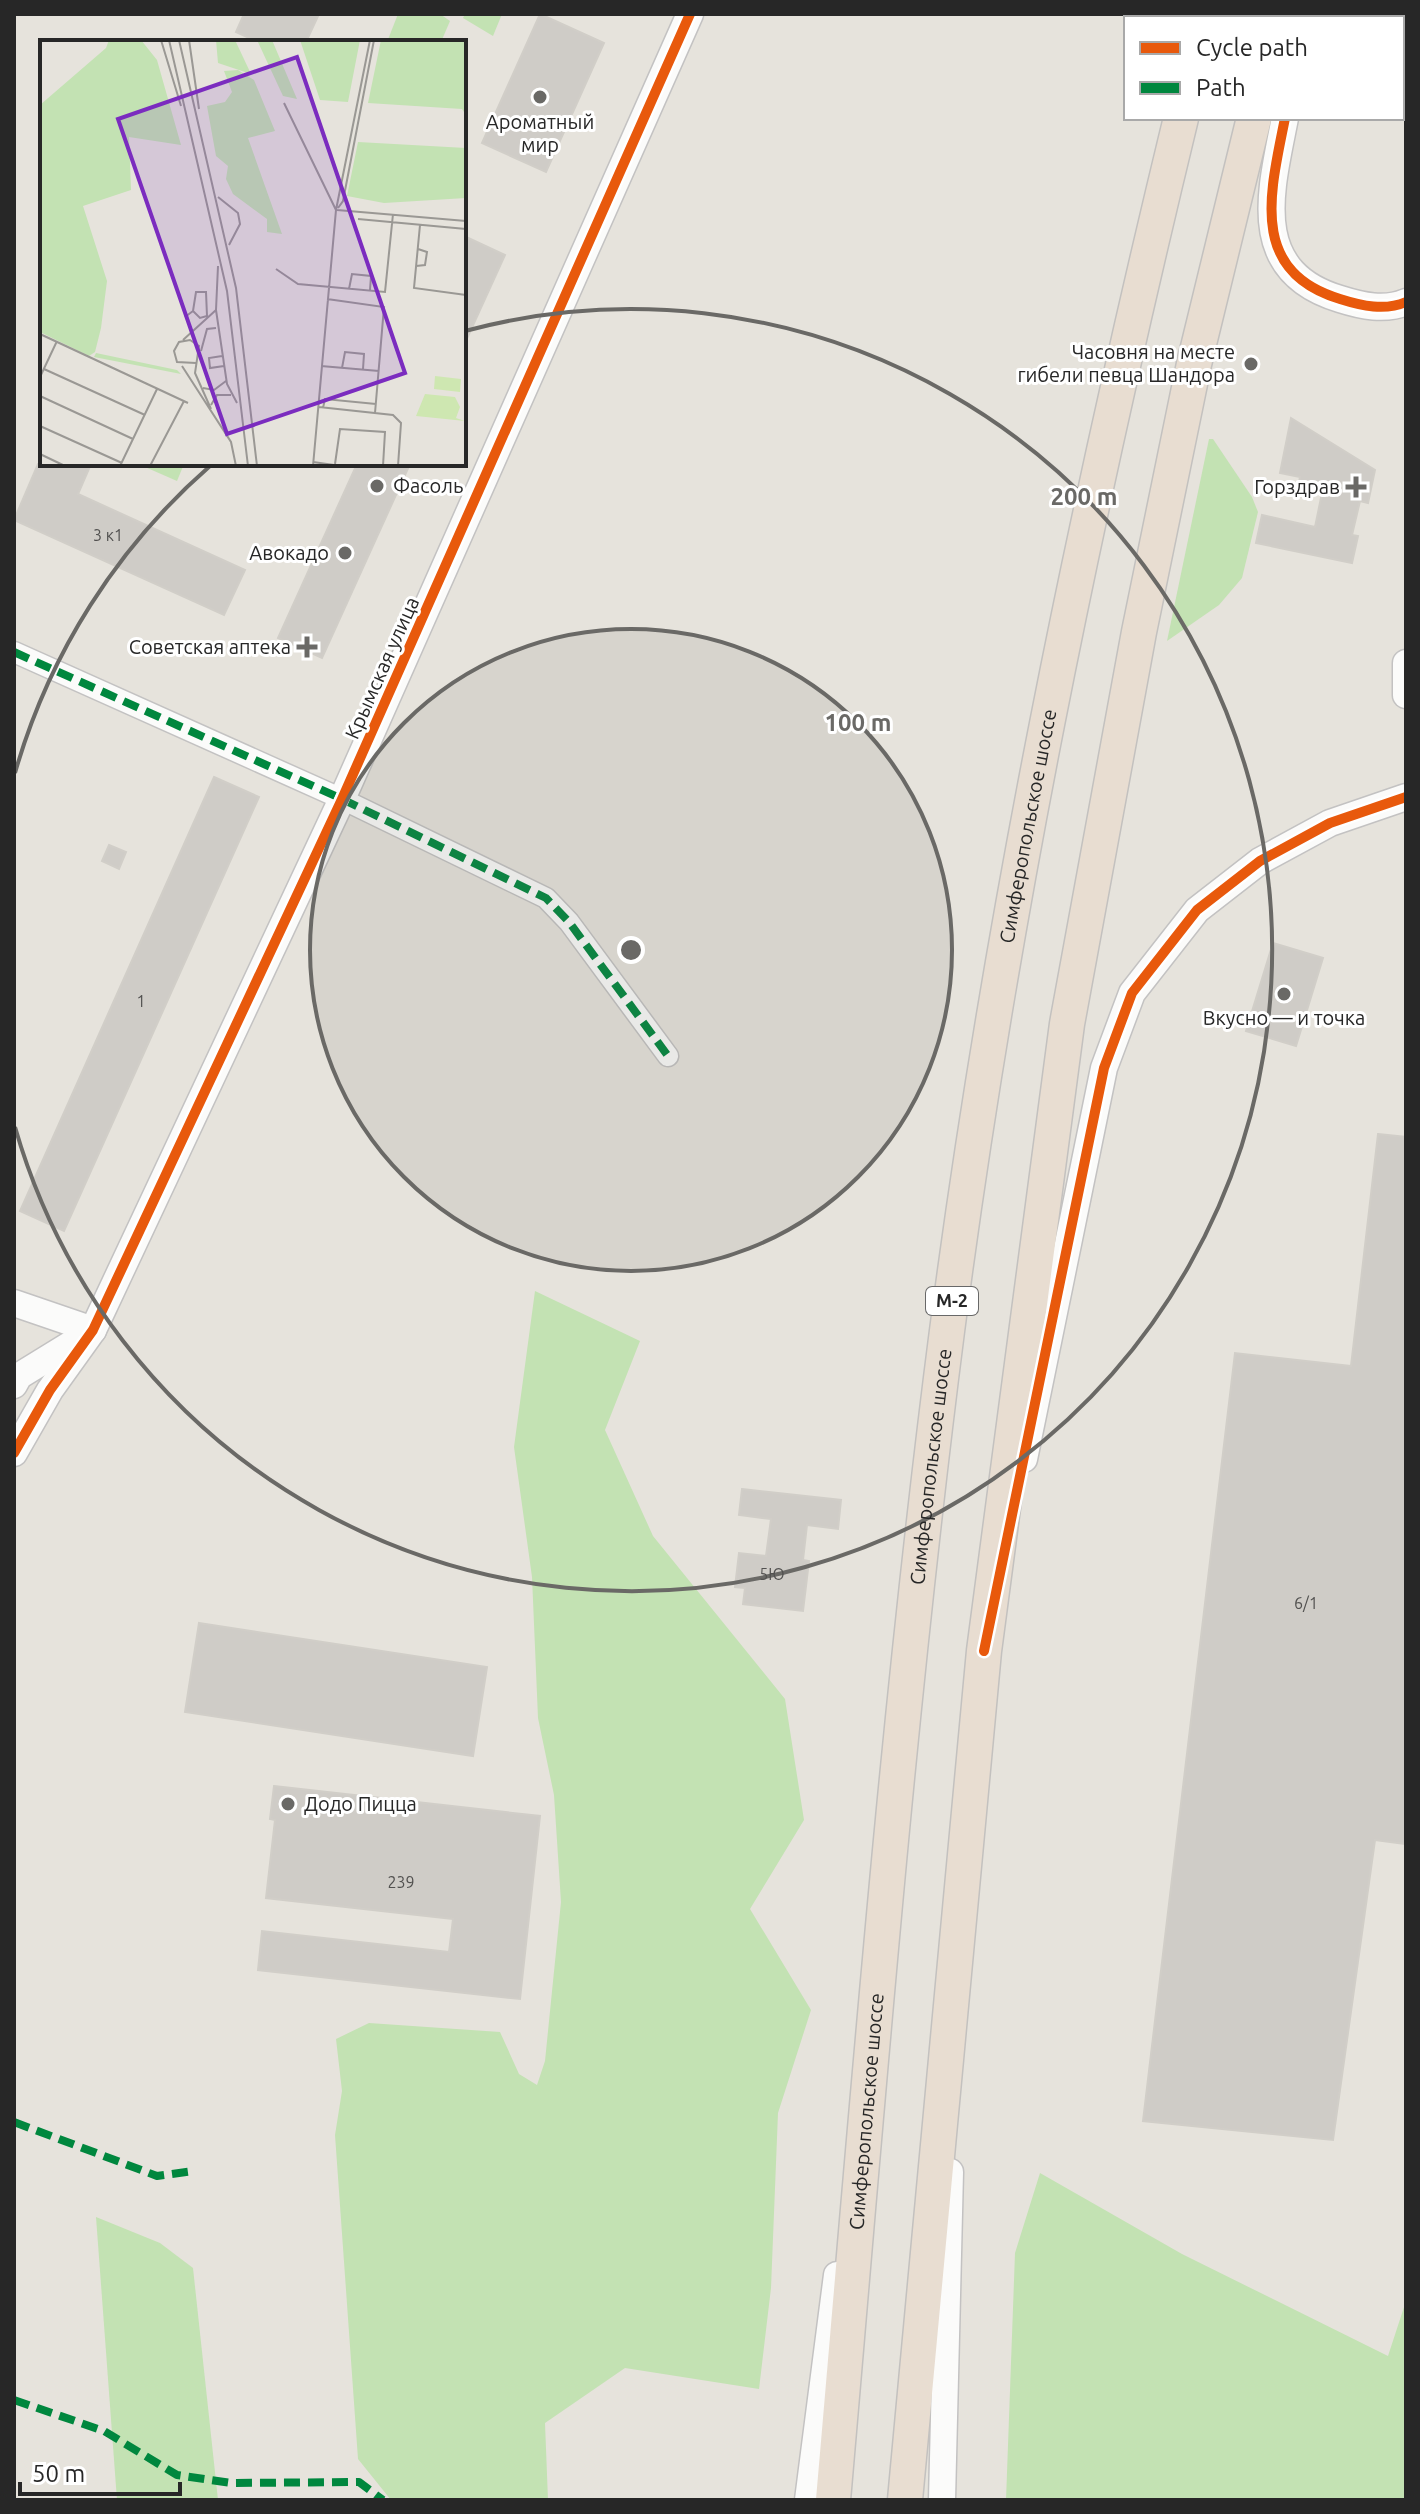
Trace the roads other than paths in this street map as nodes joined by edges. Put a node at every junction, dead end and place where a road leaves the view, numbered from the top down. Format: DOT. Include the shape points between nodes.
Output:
graph roads {
  1 [pos="690,14"];
  2 [pos="1181,120"];
  3 [pos="1254,120"];
  4 [pos="1285,120"];
  5 [pos="1406,302"];
  6 [pos="14,652"];
  7 [pos="1406,663"];
  8 [pos="1406,695"];
  9 [pos="1406,797"];
  10 [pos="342,799"];
  11 [pos="668,1056"];
  12 [pos="14,1303"];
  13 [pos="93,1330"];
  14 [pos="14,1385"];
  15 [pos="14,1453"];
  16 [pos="984,1651"];
  17 [pos="884,1911"];
  18 [pos="956,1934"];
  19 [pos="808,2500"];
  20 [pos="833,2500"];
  21 [pos="905,2500"];
  22 [pos="942,2500"];
  1 -- 10 [label="street, Крымская улица"];
  2 -- 17 [label="highway, Симферопольское шоссе / М-2" via="1076,582 994,1019 948,1325 901,1710"];
  3 -- 16 [label="highway" via="1139,632 1067,1024"];
  4 -- 5 [label="street" via="1269,198 1272,234 1284,259 1304,282 1327,295 1360,306"];
  6 -- 10 [label="street"];
  7 -- 8 [label="street"];
  9 -- 16 [label="street" via="1330,823 1260,861 1197,910 1132,993 1104,1068"];
  10 -- 11 [label="street" via="546,898"];
  10 -- 13 [label="street, Крымская улица"];
  12 -- 13 [label="street"];
  13 -- 14 [label="street" via="19,1376"];
  13 -- 15 [label="street, Крымская улица"];
  16 -- 18 [label="highway"];
  17 -- 19 [label="street"];
  17 -- 20 [label="highway, Симферопольское шоссе / М-2"];
  18 -- 21 [label="highway"];
  18 -- 22 [label="street"];
}
